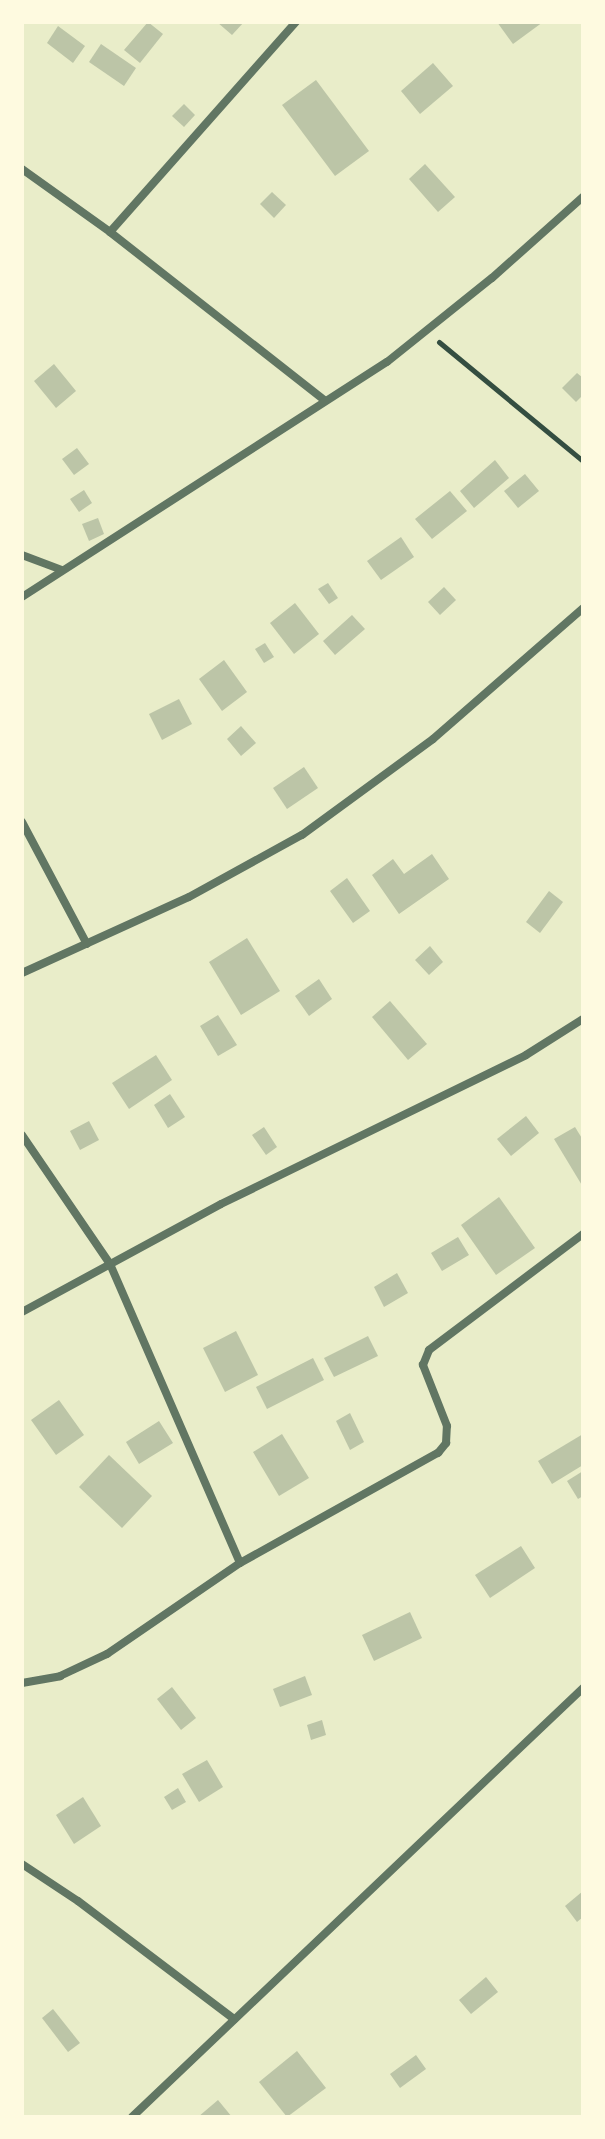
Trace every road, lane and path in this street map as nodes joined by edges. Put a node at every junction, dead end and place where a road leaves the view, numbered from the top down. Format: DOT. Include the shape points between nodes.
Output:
graph roads {
  1 [pos="296,22"];
  2 [pos="22,169"];
  3 [pos="583,197"];
  4 [pos="110,232"];
  5 [pos="425,330"];
  6 [pos="324,400"];
  7 [pos="583,461"];
  8 [pos="22,555"];
  9 [pos="62,570"];
  10 [pos="22,597"];
  11 [pos="583,608"];
  12 [pos="22,822"];
  13 [pos="87,944"];
  14 [pos="22,973"];
  15 [pos="583,1019"];
  16 [pos="22,1135"];
  17 [pos="583,1234"];
  18 [pos="110,1264"];
  19 [pos="22,1312"];
  20 [pos="240,1563"];
  21 [pos="22,1683"];
  22 [pos="583,1688"];
  23 [pos="22,1864"];
  24 [pos="234,2019"];
  25 [pos="132,2117"];
  1 -- 4 [label="street"];
  2 -- 4 [label="street"];
  3 -- 5 [label="street"];
  4 -- 6 [label="street"];
  5 -- 6 [label="street" via="387,362"];
  5 -- 7 [label="path"];
  6 -- 9 [label="street"];
  8 -- 9 [label="street"];
  9 -- 10 [label="street"];
  11 -- 13 [label="street" via="433,739 302,835 189,897"];
  12 -- 13 [label="street"];
  13 -- 14 [label="street"];
  15 -- 18 [label="street" via="526,1055"];
  16 -- 18 [label="street"];
  17 -- 20 [label="street" via="429,1350 423,1365 447,1426 446,1443 438,1453"];
  18 -- 19 [label="street"];
  18 -- 20 [label="street"];
  20 -- 21 [label="street" via="107,1654 60,1676"];
  22 -- 24 [label="street"];
  23 -- 24 [label="street"];
  24 -- 25 [label="street"];
}
